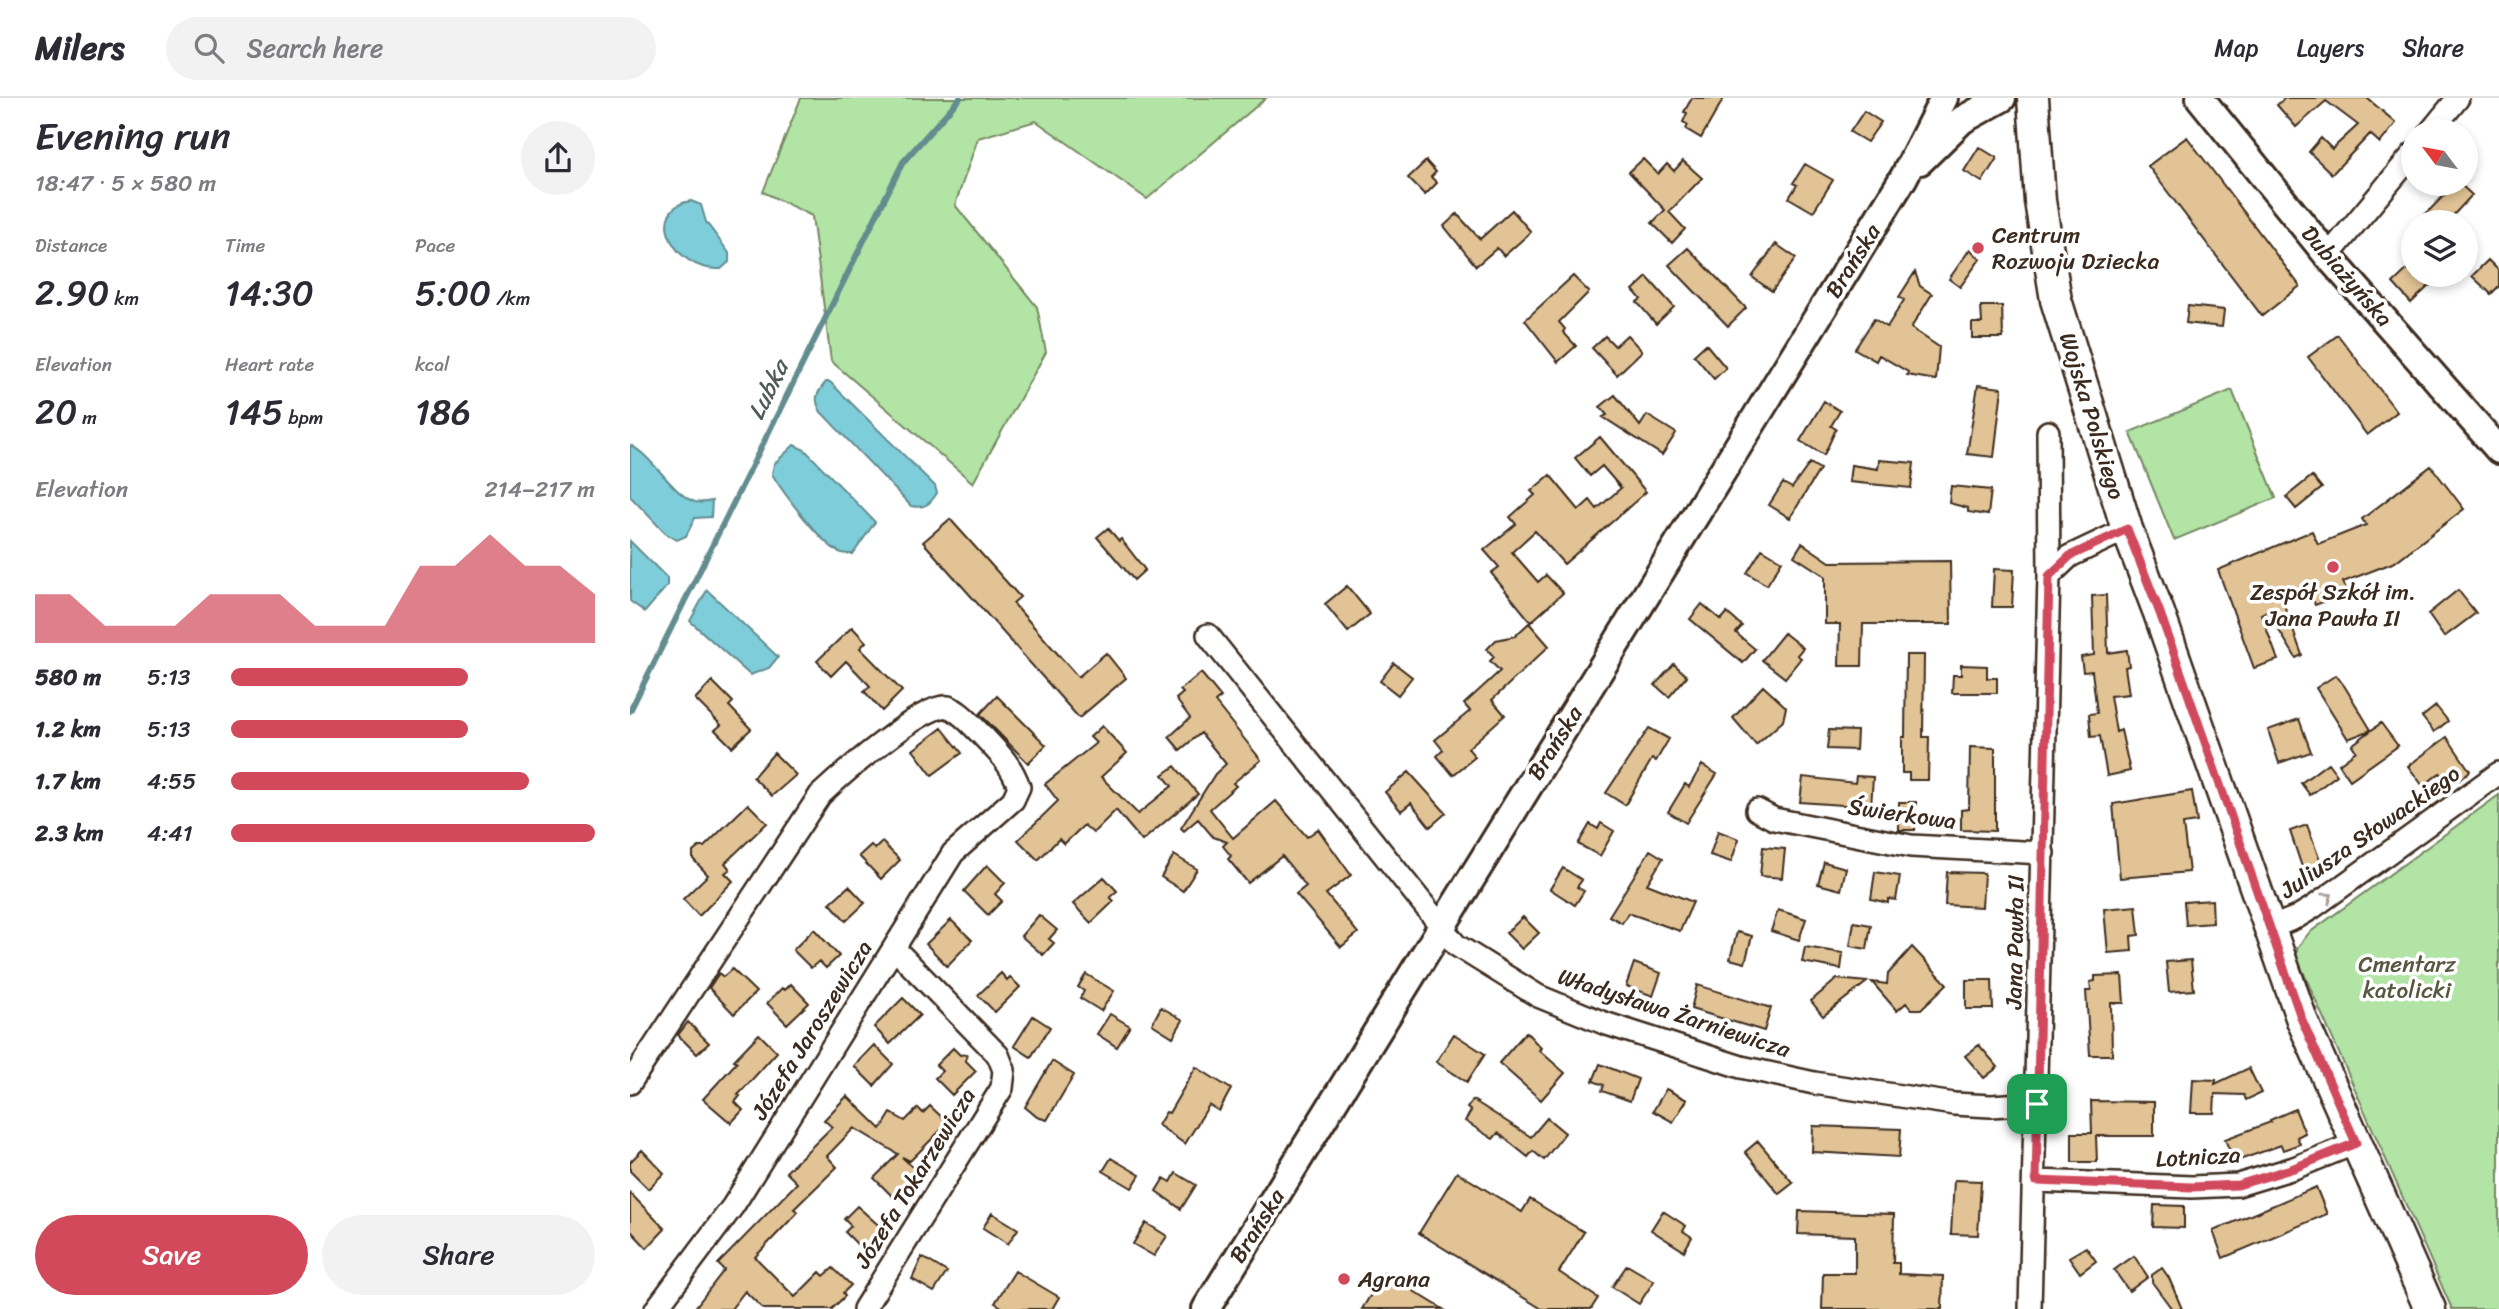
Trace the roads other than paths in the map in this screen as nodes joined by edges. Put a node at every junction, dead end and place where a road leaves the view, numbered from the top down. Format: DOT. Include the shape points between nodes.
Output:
graph roads {
  1 [pos="1944,98"];
  2 [pos="2200,98"];
  3 [pos="2458,98"];
  4 [pos="1997,101"];
  5 [pos="2033,112"];
  6 [pos="2441,119"];
  7 [pos="2401,168"];
  8 [pos="1904,177"];
  9 [pos="2328,256"];
  10 [pos="2048,432"];
  11 [pos="2499,450"];
  12 [pos="2127,529"];
  13 [pos="2049,576"];
  14 [pos="1208,635"];
  15 [pos="2499,774"];
  16 [pos="1757,810"];
  17 [pos="2043,853"];
  18 [pos="1441,927"];
  19 [pos="2268,929"];
  20 [pos="894,948"];
  21 [pos="630,1083"];
  22 [pos="2037,1104"];
  23 [pos="2356,1143"];
  24 [pos="2036,1181"];
  25 [pos="656,1309"];
  26 [pos="864,1309"];
  27 [pos="1206,1309"];
  28 [pos="2030,1309"];
  29 [pos="2430,1309"];
  1 -- 8 [label="street, Brańska"];
  2 -- 9 [label="street, Dubiażyńska"];
  3 -- 6 [label="street"];
  4 -- 5 [label="street" via="2019,115"];
  4 -- 8 [label="street, Brańska" via="1962,120"];
  5 -- 12 [label="main road, Wojska Polskiego" via="2041,214 2056,300"];
  7 -- 9 [label="street"];
  8 -- 18 [label="street, Brańska"];
  9 -- 11 [label="street, Dubiażyńska"];
  10 -- 13 [label="street, Jana Pawła II"];
  12 -- 13 [label="street" via="2070,556"];
  12 -- 19 [label="main road, Wojska Polskiego"];
  13 -- 17 [label="street, Jana Pawła II"];
  14 -- 18 [label="street, Władysława Żarniewicza"];
  19 -- 15 [label="street, Juliusza Słowackiego, one-way" via="2312,908"];
  16 -- 17 [label="street, Świerkowa" via="1774,819 1911,846"];
  17 -- 22 [label="street, Jana Pawła II"];
  18 -- 22 [label="street, Władysława Żarniewicza" via="1456,945 1538,996 1604,1023 1741,1067 1954,1104"];
  18 -- 27 [label="street, Brańska"];
  19 -- 23 [label="main road, Wojska Polskiego"];
  20 -- 21 [label="street, Józefa Jaroszewicza" via="953,853 1013,800 1019,787 1015,772 1003,757 948,707 934,708 914,720 820,795"];
  20 -- 25 [label="street, Józefa Jaroszewicza" via="733,1206"];
  20 -- 26 [label="street, Józefa Tokarzewicza" via="998,1055 1004,1070 1002,1088"];
  22 -- 24 [label="street, Jana Pawła II"];
  23 -- 24 [label="street, Lotnicza" via="2238,1185"];
  23 -- 29 [label="main road, Wojska Polskiego"];
  24 -- 28 [label="street, Jana Pawła II"];
}
